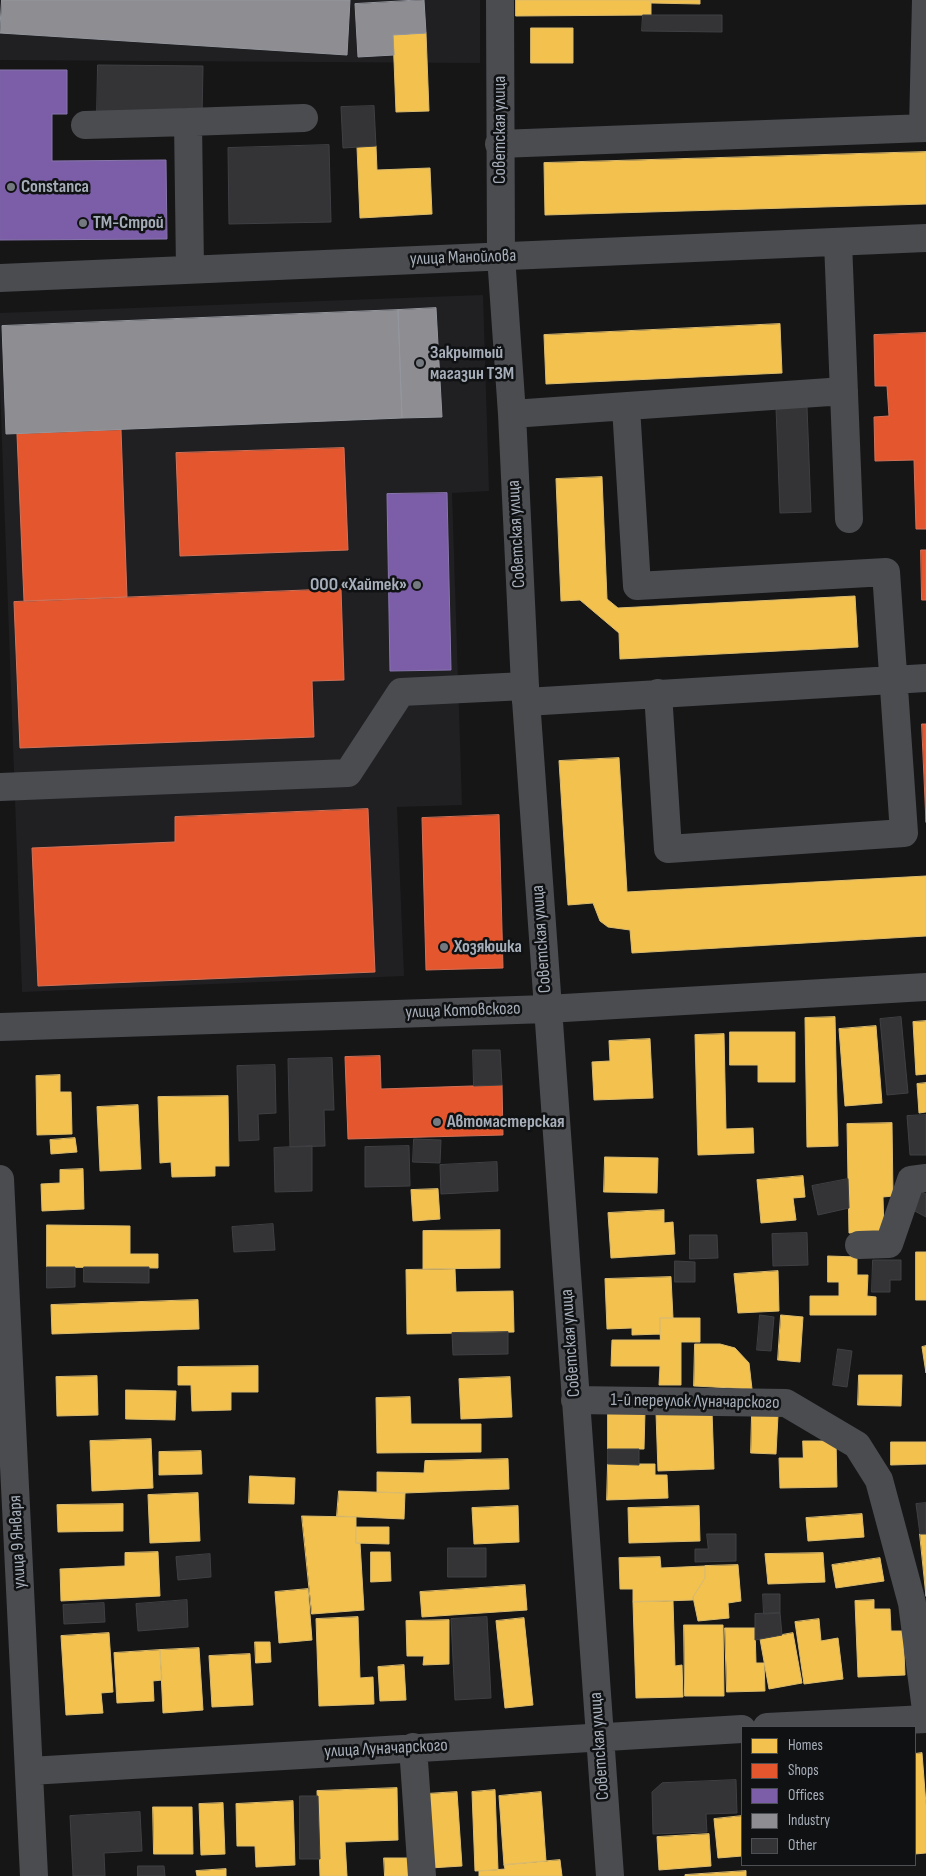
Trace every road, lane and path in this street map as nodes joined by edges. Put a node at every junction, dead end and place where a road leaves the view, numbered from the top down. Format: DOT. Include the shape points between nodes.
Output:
graph roads {
  1 [pos="500,0"];
  2 [pos="926,0"];
  3 [pos="304,118"];
  4 [pos="188,122"];
  5 [pos="85,125"];
  6 [pos="925,128"];
  7 [pos="499,144"];
  8 [pos="926,238"];
  9 [pos="838,242"];
  10 [pos="501,256"];
  11 [pos="190,269"];
  12 [pos="0,278"];
  13 [pos="844,391"];
  14 [pos="626,407"];
  15 [pos="512,414"];
  16 [pos="849,519"];
  17 [pos="926,678"];
  18 [pos="894,680"];
  19 [pos="525,694"];
  20 [pos="658,694"];
  21 [pos="0,787"];
  22 [pos="926,987"];
  23 [pos="547,1009"];
  24 [pos="0,1026"];
  25 [pos="926,1178"];
  26 [pos="0,1179"];
  27 [pos="860,1245"];
  28 [pos="3,1297"];
  29 [pos="575,1400"];
  30 [pos="8,1496"];
  31 [pos="11,1614"];
  32 [pos="926,1710"];
  33 [pos="926,1719"];
  34 [pos="787,1726"];
  35 [pos="741,1729"];
  36 [pos="600,1736"];
  37 [pos="414,1747"];
  38 [pos="30,1771"];
  39 [pos="34,1876"];
  40 [pos="422,1876"];
  41 [pos="610,1876"];
  1 -- 7 [label="street, Советская улица"];
  2 -- 6 [label="street"];
  3 -- 4 [label="street"];
  4 -- 5 [label="street"];
  4 -- 11 [label="street"];
  6 -- 7 [label="street"];
  7 -- 10 [label="street, Советская улица"];
  8 -- 9 [label="street, улица Манойлова"];
  9 -- 10 [label="street, улица Манойлова"];
  9 -- 13 [label="street"];
  10 -- 11 [label="street, улица Манойлова"];
  10 -- 15 [label="street, Советская улица"];
  11 -- 12 [label="street, улица Манойлова"];
  13 -- 14 [label="street"];
  13 -- 16 [label="street"];
  14 -- 15 [label="street"];
  14 -- 18 [label="street" via="637,586 886,572"];
  15 -- 19 [label="street, Советская улица"];
  17 -- 18 [label="street"];
  18 -- 20 [label="street"];
  18 -- 20 [label="street" via="904,833 668,849"];
  19 -- 20 [label="street"];
  19 -- 21 [label="street" via="401,692 348,773"];
  19 -- 23 [label="street, Советская улица"];
  22 -- 23 [label="street, улица Котовского"];
  23 -- 24 [label="street, улица Котовского"];
  23 -- 29 [label="street, Советская улица"];
  25 -- 27 [label="street" via="911,1180 889,1244"];
  26 -- 28 [label="street, улица 9 Января"];
  28 -- 30 [label="street, улица 9 Января"];
  29 -- 32 [label="street, 1-й переулок Луначарского" via="786,1403 857,1445 879,1480 912,1603"];
  29 -- 36 [label="street, Советская улица"];
  30 -- 31 [label="street, улица 9 Января"];
  31 -- 38 [label="street, улица 9 Января"];
  33 -- 34 [label="street"];
  35 -- 36 [label="street, улица Луначарского"];
  36 -- 37 [label="street, улица Луначарского"];
  36 -- 41 [label="street, Советская улица"];
  37 -- 38 [label="street, улица Луначарского"];
  37 -- 40 [label="street"];
  38 -- 39 [label="street, улица 9 Января"];
}
